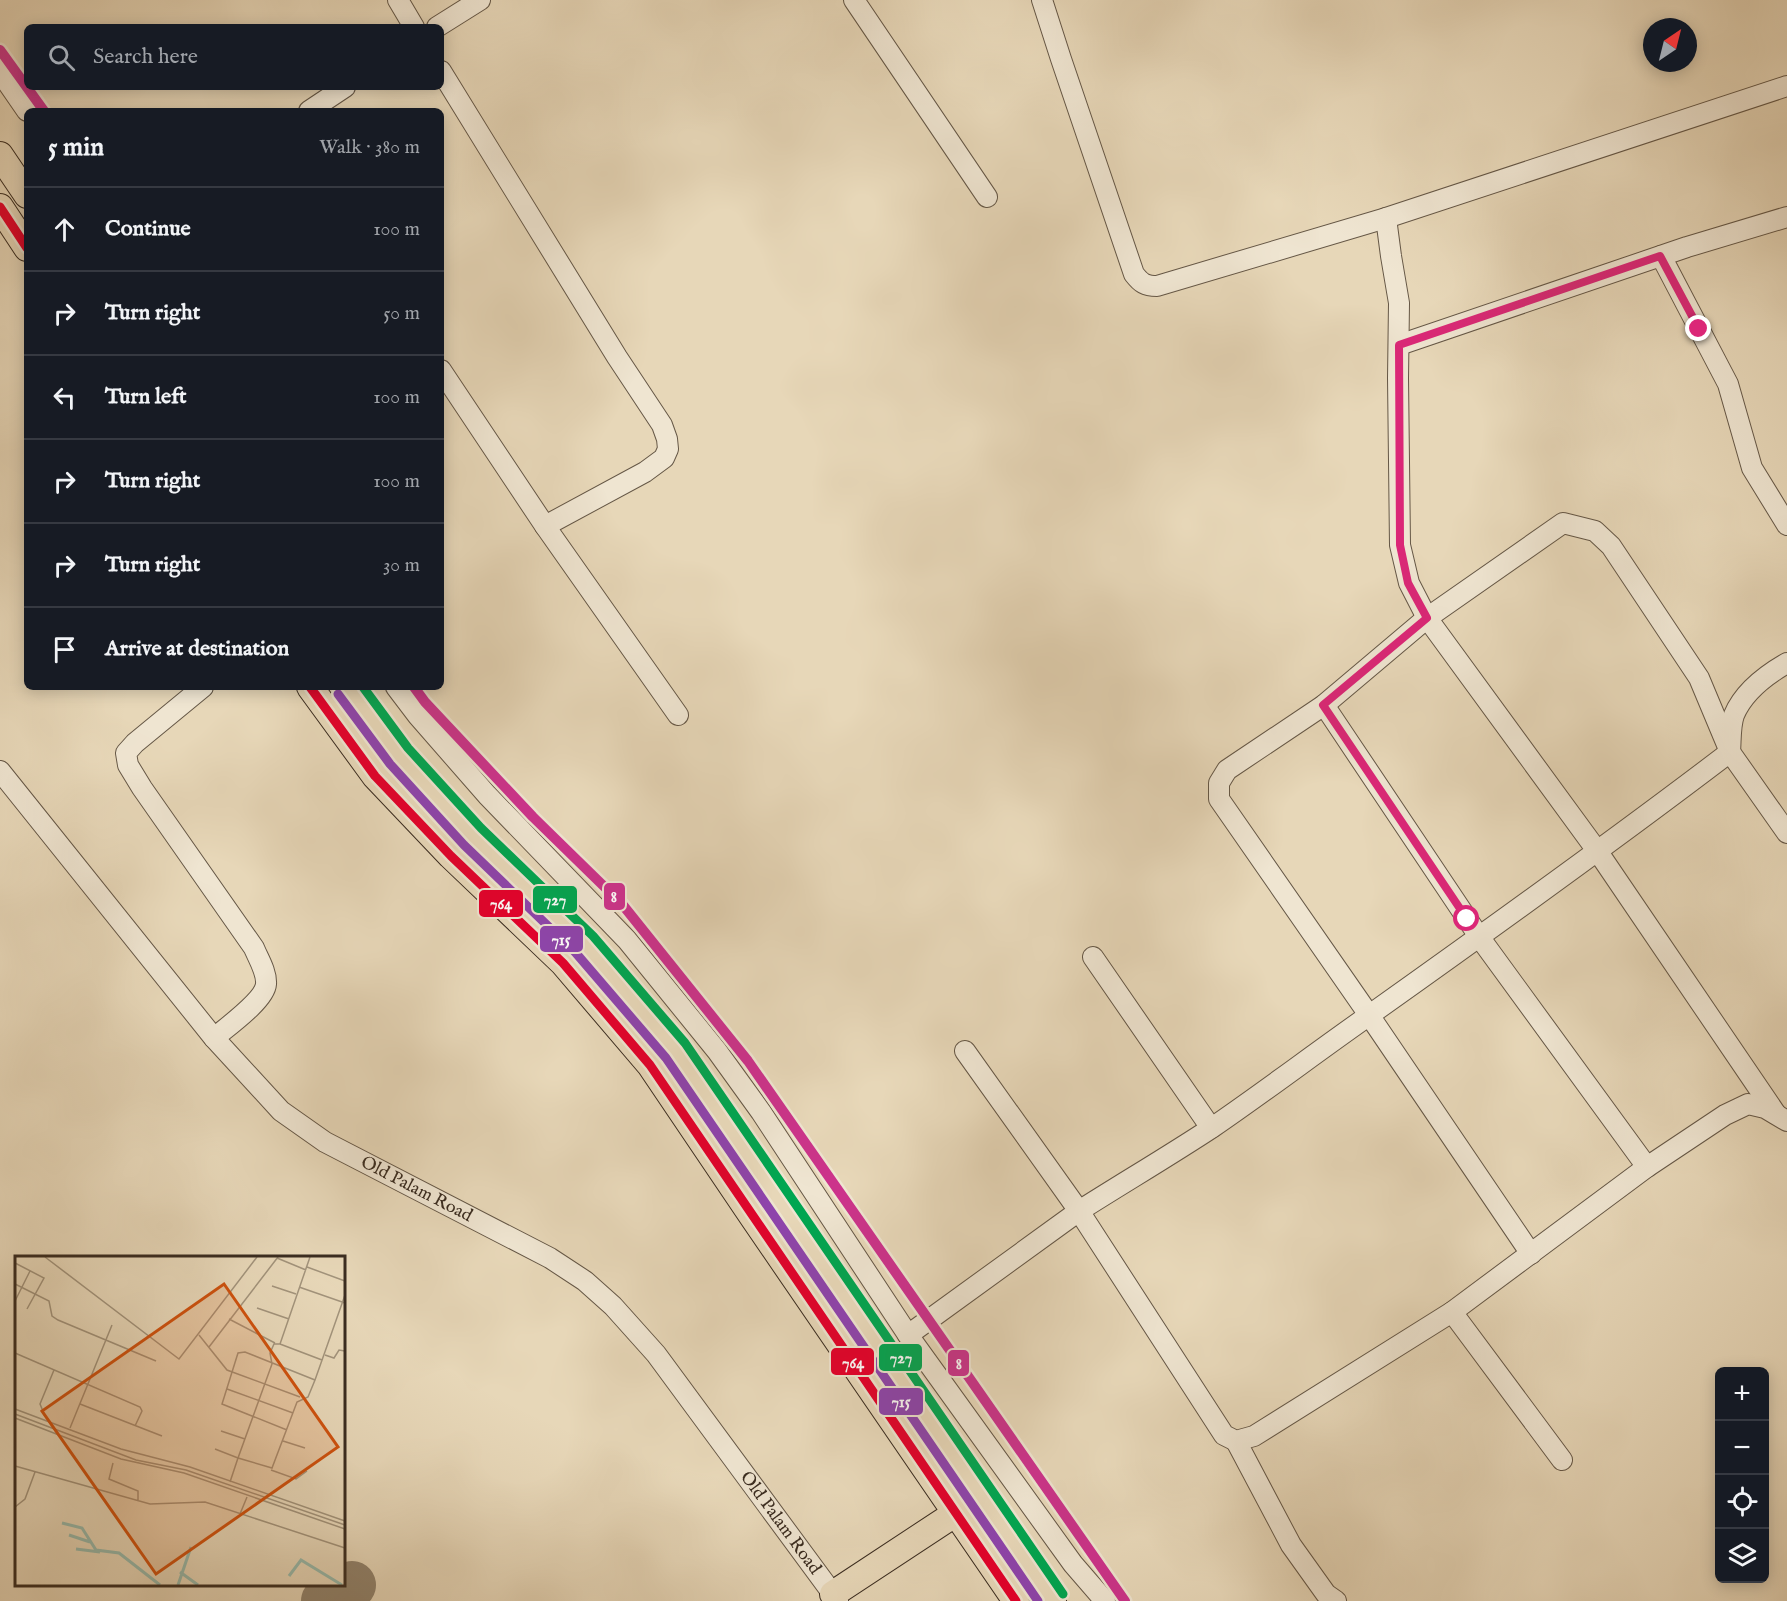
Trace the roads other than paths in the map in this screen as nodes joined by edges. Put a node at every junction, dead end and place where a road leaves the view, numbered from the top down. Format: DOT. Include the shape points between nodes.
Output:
graph roads {
  1 [pos="398,0"];
  2 [pos="480,0"];
  3 [pos="854,0"];
  4 [pos="1042,0"];
  5 [pos="412,24"];
  6 [pos="442,24"];
  7 [pos="0,72"];
  8 [pos="444,76"];
  9 [pos="1787,86"];
  10 [pos="340,90"];
  11 [pos="25,108"];
  12 [pos="314,108"];
  13 [pos="0,154"];
  14 [pos="24,190"];
  15 [pos="987,197"];
  16 [pos="0,207"];
  17 [pos="1787,217"];
  18 [pos="1386,218"];
  19 [pos="24,243"];
  20 [pos="1660,256"];
  21 [pos="1399,345"];
  22 [pos="444,375"];
  23 [pos="1787,525"];
  24 [pos="544,526"];
  25 [pos="1427,618"];
  26 [pos="1787,663"];
  27 [pos="199,690"];
  28 [pos="312,690"];
  29 [pos="350,690"];
  30 [pos="398,690"];
  31 [pos="1323,705"];
  32 [pos="678,715"];
  33 [pos="1730,752"];
  34 [pos="0,771"];
  35 [pos="1787,833"];
  36 [pos="1598,852"];
  37 [pos="1480,938"];
  38 [pos="1093,957"];
  39 [pos="1369,1015"];
  40 [pos="214,1038"];
  41 [pos="965,1051"];
  42 [pos="1782,1118"];
  43 [pos="1211,1128"];
  44 [pos="1647,1167"];
  45 [pos="1079,1211"];
  46 [pos="1531,1254"];
  47 [pos="1452,1312"];
  48 [pos="908,1335"];
  49 [pos="1236,1441"];
  50 [pos="1563,1460"];
  51 [pos="956,1513"];
  52 [pos="835,1598"];
  53 [pos="1016,1601"];
  54 [pos="1053,1601"];
  55 [pos="1105,1601"];
  56 [pos="1336,1601"];
  1 -- 5 [label="street"];
  2 -- 6 [label="street"];
  3 -- 15 [label="street"];
  4 -- 18 [label="street" via="1134,274 1143,284 1157,286"];
  7 -- 11 [label="street"];
  8 -- 24 [label="street" via="662,425 667,439 664,458 645,472"];
  9 -- 18 [label="street"];
  10 -- 12 [label="street"];
  13 -- 14 [label="main road"];
  16 -- 19 [label="main road"];
  17 -- 20 [label="street"];
  18 -- 21 [label="street" via="1399,303"];
  20 -- 21 [label="street"];
  20 -- 23 [label="street" via="1728,384 1752,468"];
  21 -- 25 [label="street" via="1400,545 1408,583"];
  22 -- 24 [label="street"];
  24 -- 32 [label="street"];
  25 -- 31 [label="street"];
  25 -- 33 [label="street" via="1563,523 1595,531 1611,546 1699,678"];
  25 -- 36 [label="street"];
  26 -- 33 [label="street" via="1746,694 1734,716"];
  27 -- 40 [label="street" via="126,753 128,765 142,788 254,948 263,968 266,985 257,1002"];
  28 -- 51 [label="main road" via="375,776 563,963 650,1065"];
  29 -- 54 [label="main road" via="399,756 472,836 584,944 676,1051"];
  30 -- 48 [label="street" via="487,795 627,940 717,1051"];
  31 -- 37 [label="street"];
  31 -- 39 [label="street" via="1227,770 1219,783 1219,799"];
  33 -- 35 [label="street"];
  33 -- 36 [label="street"];
  34 -- 40 [label="street, Old Palam Road"];
  36 -- 37 [label="street"];
  36 -- 42 [label="street"];
  37 -- 39 [label="street"];
  37 -- 44 [label="street"];
  38 -- 43 [label="street"];
  39 -- 43 [label="street"];
  39 -- 46 [label="street"];
  40 -- 52 [label="street, Old Palam Road" via="281,1110 325,1142 550,1258 613,1306 656,1354"];
  41 -- 45 [label="street"];
  42 -- 44 [label="street" via="1766,1108 1748,1104"];
  43 -- 45 [label="street"];
  44 -- 46 [label="street"];
  45 -- 48 [label="street"];
  45 -- 49 [label="street" via="1224,1435"];
  46 -- 47 [label="street"];
  47 -- 49 [label="street" via="1254,1437"];
  47 -- 50 [label="street"];
  48 -- 55 [label="street" via="1072,1564"];
  49 -- 56 [label="street" via="1291,1545 1326,1594"];
  51 -- 52 [label="main road"];
  51 -- 53 [label="main road"];
}
